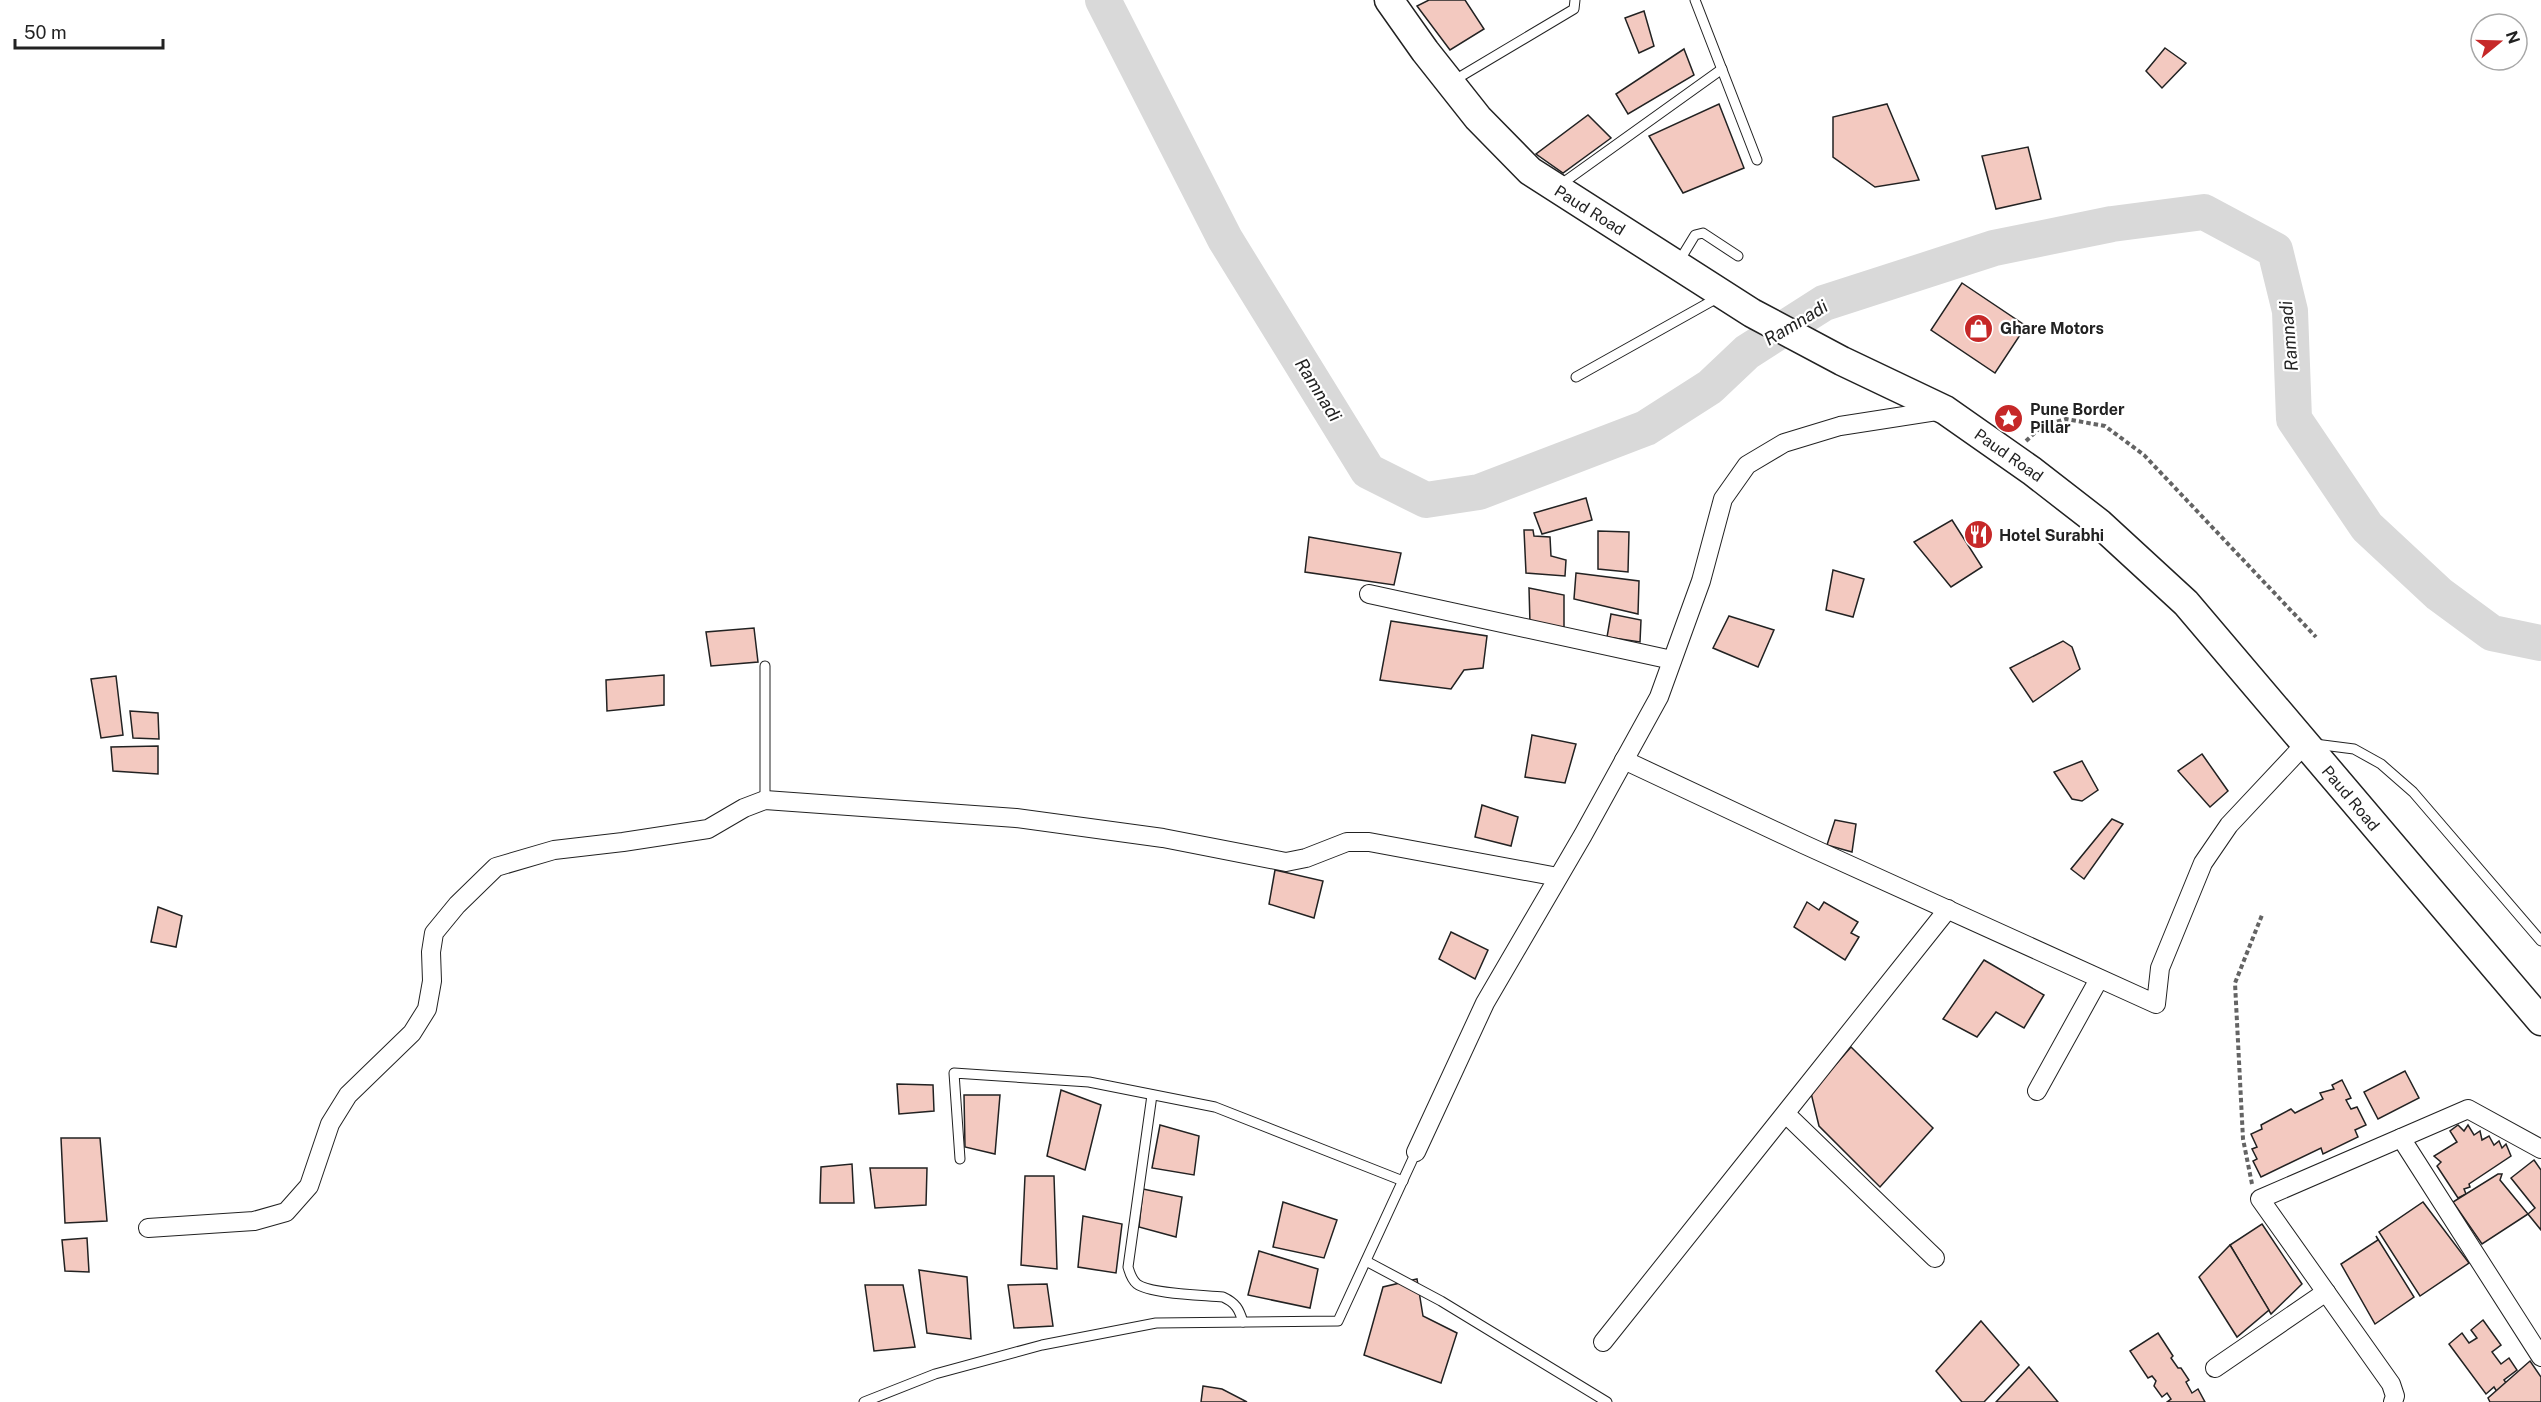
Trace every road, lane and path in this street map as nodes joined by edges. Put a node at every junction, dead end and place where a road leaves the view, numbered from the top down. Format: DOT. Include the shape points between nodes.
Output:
graph roads {
  1 [pos="1575,0"];
  2 [pos="1695,0"];
  3 [pos="1396,2"];
  4 [pos="1722,69"];
  5 [pos="1451,83"];
  6 [pos="1757,160"];
  7 [pos="1555,188"];
  8 [pos="1738,256"];
  9 [pos="1677,265"];
  10 [pos="1724,295"];
  11 [pos="1576,377"];
  12 [pos="1945,410"];
  13 [pos="2011,456"];
  14 [pos="1369,594"];
  15 [pos="2316,637"];
  16 [pos="1672,660"];
  17 [pos="765,666"];
  18 [pos="2305,744"];
  19 [pos="1624,760"];
  20 [pos="765,800"];
  21 [pos="1558,877"];
  22 [pos="1948,909"];
  23 [pos="2262,915"];
  24 [pos="2541,941"];
  25 [pos="2099,979"];
  26 [pos="2541,1021"];
  27 [pos="2037,1091"];
  28 [pos="1152,1095"];
  29 [pos="1786,1114"];
  30 [pos="2401,1137"];
  31 [pos="2541,1149"];
  32 [pos="1416,1152"];
  33 [pos="960,1159"];
  34 [pos="1403,1181"];
  35 [pos="2260,1199"];
  36 [pos="148,1228"];
  37 [pos="1935,1258"];
  38 [pos="1366,1261"];
  39 [pos="2326,1292"];
  40 [pos="1243,1322"];
  41 [pos="1604,1342"];
  42 [pos="2541,1357"];
  43 [pos="2215,1368"];
  44 [pos="864,1402"];
  45 [pos="1607,1402"];
  46 [pos="2393,1402"];
  1 -- 5 [label="lane" via="1574,9"];
  2 -- 4 [label="lane"];
  3 -- 5 [label="main road, Paud Road"];
  4 -- 6 [label="lane"];
  4 -- 7 [label="lane"];
  5 -- 7 [label="main road, Paud Road" via="1517,158"];
  7 -- 9 [label="main road, Paud Road"];
  8 -- 9 [label="lane" via="1703,233 1695,235"];
  9 -- 10 [label="main road, Paud Road"];
  10 -- 11 [label="lane"];
  10 -- 12 [label="main road, Paud Road" via="1842,361"];
  12 -- 13 [label="main road, Paud Road"];
  12 -- 16 [label="street" via="1840,426 1784,443 1747,465 1724,499 1701,581"];
  13 -- 15 [label="path" via="2042,426 2066,419 2105,426 2144,455"];
  13 -- 18 [label="main road, Paud Road" via="2099,522 2186,603"];
  14 -- 16 [label="street"];
  16 -- 19 [label="street" via="1659,697"];
  17 -- 20 [label="lane"];
  18 -- 24 [label="lane" via="2355,749 2381,764 2413,792"];
  18 -- 25 [label="street" via="2229,825 2203,863 2160,968 2156,1004"];
  18 -- 26 [label="main road, Paud Road"];
  19 -- 21 [label="street"];
  19 -- 22 [label="street"];
  20 -- 21 [label="street" via="1017,818 1163,838 1286,862 1347,842 1369,842"];
  20 -- 36 [label="street" via="708,829 554,850 496,867 434,933 427,1009 412,1033 348,1095 330,1124 309,1185 286,1212 254,1221"];
  21 -- 32 [label="street" via="1485,1003"];
  22 -- 25 [label="street"];
  22 -- 29 [label="street"];
  23 -- 35 [label="path" via="2235,983 2234,1006 2243,1139 2250,1179"];
  25 -- 27 [label="street"];
  28 -- 33 [label="lane" via="1089,1082 954,1073"];
  28 -- 34 [label="lane" via="1215,1107"];
  28 -- 40 [label="lane" via="1128,1267 1131,1276 1148,1290 1223,1297 1239,1308"];
  29 -- 37 [label="street"];
  29 -- 41 [label="street"];
  30 -- 31 [label="street" via="2468,1108"];
  30 -- 35 [label="street"];
  30 -- 42 [label="street"];
  32 -- 34 [label="lane"];
  34 -- 38 [label="lane"];
  35 -- 39 [label="street"];
  38 -- 40 [label="lane" via="1338,1321"];
  38 -- 45 [label="lane" via="1441,1300"];
  39 -- 43 [label="street"];
  39 -- 46 [label="street" via="2391,1384"];
  40 -- 44 [label="lane" via="1156,1323 1042,1345 935,1374"];
}
